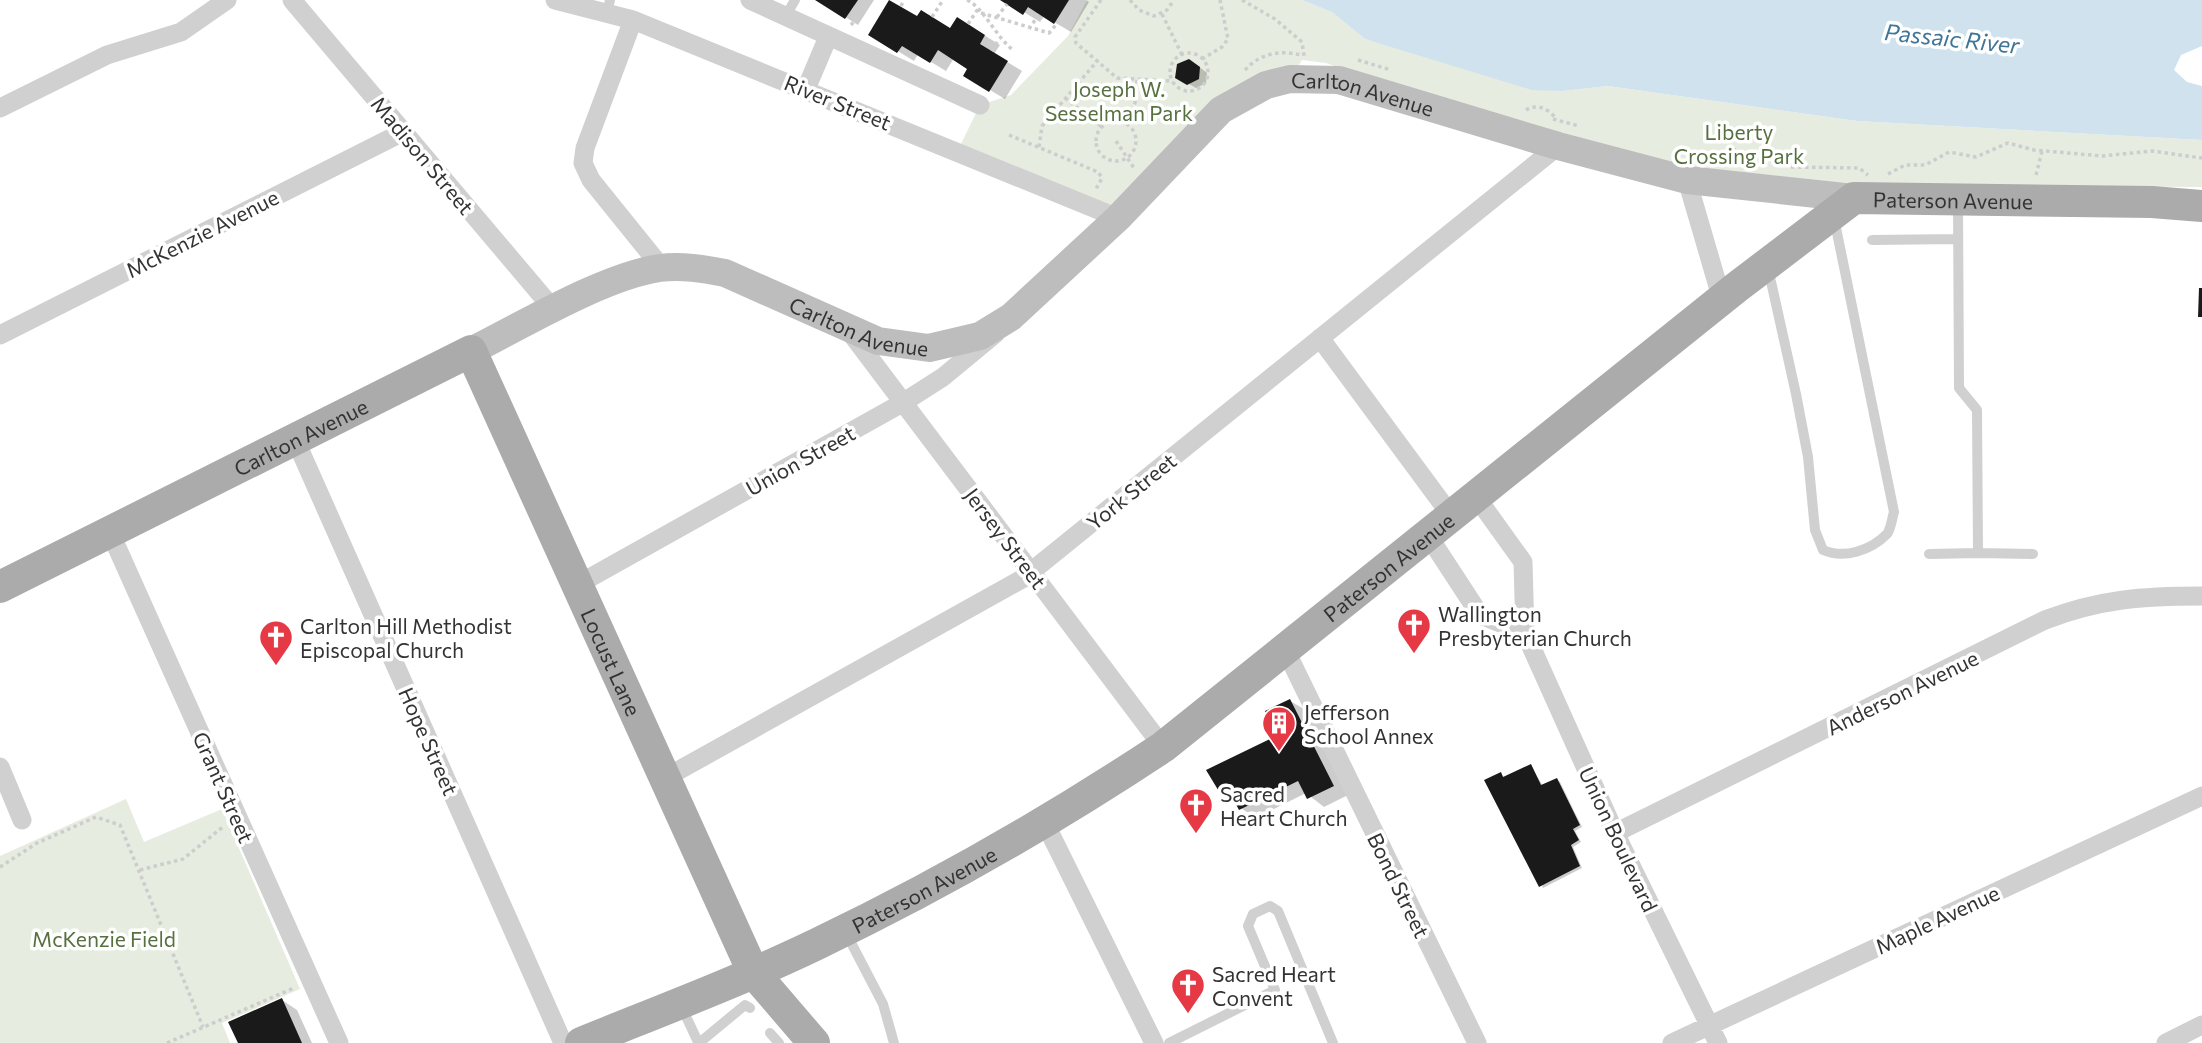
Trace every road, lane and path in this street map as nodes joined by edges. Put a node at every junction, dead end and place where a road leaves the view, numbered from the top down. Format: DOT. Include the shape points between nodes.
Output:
graph roads {
  1 [pos="227,0"];
  2 [pos="292,0"];
  3 [pos="555,0"];
  4 [pos="750,0"];
  5 [pos="795,0"];
  6 [pos="872,0"];
  7 [pos="904,0"];
  8 [pos="943,0"];
  9 [pos="968,0"];
  10 [pos="1077,0"];
  11 [pos="1101,0"];
  12 [pos="1130,0"];
  13 [pos="1174,0"];
  14 [pos="1220,0"];
  15 [pos="1242,0"];
  16 [pos="1135,3"];
  17 [pos="1007,4"];
  18 [pos="901,6"];
  19 [pos="609,7"];
  20 [pos="853,8"];
  21 [pos="980,11"];
  22 [pos="860,13"];
  23 [pos="1039,14"];
  24 [pos="1162,14"];
  25 [pos="932,17"];
  26 [pos="997,17"];
  27 [pos="785,18"];
  28 [pos="633,20"];
  29 [pos="968,24"];
  30 [pos="850,26"];
  31 [pos="1029,29"];
  32 [pos="828,37"];
  33 [pos="999,39"];
  34 [pos="1013,50"];
  35 [pos="992,51"];
  36 [pos="1182,55"];
  37 [pos="1304,56"];
  38 [pos="1315,56"];
  39 [pos="1349,58"];
  40 [pos="1098,60"];
  41 [pos="1202,60"];
  42 [pos="1396,72"];
  43 [pos="1236,78"];
  44 [pos="1137,80"];
  45 [pos="1172,81"];
  46 [pos="806,89"];
  47 [pos="1065,98"];
  48 [pos="980,105"];
  49 [pos="1513,107"];
  50 [pos="0,108"];
  51 [pos="1526,110"];
  52 [pos="1533,117"];
  53 [pos="1125,123"];
  54 [pos="1102,127"];
  55 [pos="1581,127"];
  56 [pos="1554,129"];
  57 [pos="404,132"];
  58 [pos="1009,135"];
  59 [pos="1116,141"];
  60 [pos="1039,147"];
  61 [pos="2042,151"];
  62 [pos="1128,158"];
  63 [pos="2202,158"];
  64 [pos="1708,160"];
  65 [pos="1768,165"];
  66 [pos="1786,166"];
  67 [pos="1139,176"];
  68 [pos="1883,178"];
  69 [pos="1687,180"];
  70 [pos="2036,185"];
  71 [pos="1104,193"];
  72 [pos="1853,197"];
  73 [pos="1958,199"];
  74 [pos="2202,206"];
  75 [pos="1118,218"];
  76 [pos="1958,239"];
  77 [pos="1872,240"];
  78 [pos="1767,264"];
  79 [pos="662,268"];
  80 [pos="1722,300"];
  81 [pos="554,310"];
  82 [pos="1011,317"];
  83 [pos="848,328"];
  84 [pos="0,335"];
  85 [pos="1320,338"];
  86 [pos="471,351"];
  87 [pos="904,402"];
  88 [pos="295,439"];
  89 [pos="1477,498"];
  90 [pos="1441,527"];
  91 [pos="110,532"];
  92 [pos="1978,552"];
  93 [pos="1930,554"];
  94 [pos="2033,554"];
  95 [pos="1031,571"];
  96 [pos="577,585"];
  97 [pos="0,587"];
  98 [pos="2202,596"];
  99 [pos="1525,633"];
  100 [pos="1286,651"];
  101 [pos="1163,747"];
  102 [pos="0,767"];
  103 [pos="665,778"];
  104 [pos="2202,796"];
  105 [pos="239,819"];
  106 [pos="22,820"];
  107 [pos="1044,821"];
  108 [pos="1615,833"];
  109 [pos="0,867"];
  110 [pos="140,871"];
  111 [pos="844,930"];
  112 [pos="753,972"];
  113 [pos="311,980"];
  114 [pos="679,1003"];
  115 [pos="750,1008"];
  116 [pos="1709,1025"];
  117 [pos="2202,1026"];
  118 [pos="203,1027"];
  119 [pos="771,1033"];
  120 [pos="799,1039"];
  121 [pos="167,1043"];
  122 [pos="339,1043"];
  123 [pos="563,1043"];
  124 [pos="581,1043"];
  125 [pos="699,1043"];
  126 [pos="894,1043"];
  127 [pos="1154,1043"];
  128 [pos="1169,1043"];
  129 [pos="1332,1043"];
  130 [pos="1476,1043"];
  131 [pos="1672,1043"];
  132 [pos="1718,1043"];
  133 [pos="2166,1043"];
  1 -- 50 [label="street" via="181,32 107,55"];
  2 -- 57 [label="street, Madison Street"];
  3 -- 19 [label="street, River Street"];
  4 -- 27 [label="street"];
  5 -- 27 [label="lane"];
  6 -- 22 [label="path"];
  7 -- 18 [label="path"];
  8 -- 25 [label="path"];
  9 -- 21 [label="path"];
  10 -- 31 [label="path" via="1049,33"];
  11 -- 40 [label="path" via="1075,37 1076,43"];
  12 -- 16 [label="path"];
  13 -- 24 [label="path"];
  14 -- 41 [label="path" via="1228,39"];
  15 -- 37 [label="path" via="1302,42"];
  16 -- 24 [label="path" via="1148,15"];
  17 -- 26 [label="path"];
  19 -- 28 [label="street, River Street"];
  20 -- 22 [label="path"];
  21 -- 26 [label="path"];
  21 -- 29 [label="path"];
  21 -- 33 [label="path"];
  22 -- 30 [label="path"];
  23 -- 31 [label="path"];
  24 -- 36 [label="path"];
  26 -- 31 [label="path"];
  27 -- 32 [label="street"];
  28 -- 46 [label="street, River Street"];
  28 -- 79 [label="street" via="583,163 591,180"];
  32 -- 46 [label="street"];
  32 -- 48 [label="street"];
  33 -- 34 [label="path"];
  33 -- 35 [label="path"];
  36 -- 41 [label="path"];
  36 -- 45 [label="path" via="1172,65"];
  37 -- 38 [label="path"];
  37 -- 43 [label="path" via="1279,52 1260,57"];
  39 -- 42 [label="path"];
  40 -- 44 [label="path" via="1117,78"];
  40 -- 47 [label="path"];
  41 -- 45 [label="path" via="1208,74 1202,86 1184,90"];
  44 -- 45 [label="path"];
  44 -- 53 [label="path" via="1135,103"];
  46 -- 75 [label="street, River Street"];
  47 -- 54 [label="path"];
  47 -- 60 [label="path" via="1042,126"];
  49 -- 51 [label="path"];
  51 -- 52 [label="path"];
  51 -- 56 [label="path" via="1549,111"];
  53 -- 54 [label="path" via="1115,121"];
  53 -- 62 [label="path" via="1136,140"];
  54 -- 62 [label="path" via="1096,143 1102,156 1115,161"];
  55 -- 56 [label="path"];
  56 -- 69 [label="street, Carlton Avenue"];
  56 -- 75 [label="street, Carlton Avenue" via="1339,80 1290,79 1241,96 1221,110"];
  56 -- 85 [label="street, York Street"];
  57 -- 81 [label="street, Madison Street"];
  57 -- 84 [label="street, McKenzie Avenue"];
  58 -- 60 [label="path"];
  59 -- 62 [label="path"];
  60 -- 71 [label="path" via="1098,172 1102,178 1096,190"];
  61 -- 63 [label="path" via="2102,156 2152,151"];
  61 -- 68 [label="path" via="2008,143 1976,157 1949,152 1925,165 1905,165"];
  61 -- 70 [label="path"];
  62 -- 67 [label="path"];
  64 -- 65 [label="path" via="1737,149"];
  66 -- 72 [label="path" via="1859,168"];
  69 -- 72 [label="street, Carlton Avenue"];
  69 -- 80 [label="street"];
  72 -- 73 [label="main road, Paterson Avenue"];
  72 -- 78 [label="main road, Paterson Avenue"];
  72 -- 78 [label="lane" via="1894,512 1888,532 1863,550 1837,556 1823,550 1815,530 1808,457"];
  73 -- 74 [label="main road, Paterson Avenue"];
  73 -- 76 [label="lane"];
  75 -- 82 [label="street, Carlton Avenue"];
  76 -- 77 [label="lane"];
  76 -- 92 [label="lane" via="1959,388 1977,410"];
  78 -- 80 [label="main road, Paterson Avenue"];
  79 -- 81 [label="street, Carlton Avenue" via="617,279"];
  79 -- 83 [label="street, Carlton Avenue" via="725,273"];
  80 -- 89 [label="main road, Paterson Avenue"];
  81 -- 86 [label="street, Carlton Avenue"];
  82 -- 83 [label="street, Carlton Avenue" via="980,337 929,348 878,341"];
  82 -- 87 [label="street, Union Street" via="961,363"];
  83 -- 87 [label="street, Jersey Street"];
  85 -- 90 [label="street"];
  85 -- 95 [label="street, York Street"];
  86 -- 88 [label="main road, Carlton Avenue"];
  86 -- 96 [label="main road, Locust Lane"];
  87 -- 95 [label="street, Jersey Street"];
  87 -- 96 [label="street, Union Street"];
  88 -- 91 [label="main road, Carlton Avenue"];
  88 -- 123 [label="street, Hope Street"];
  89 -- 90 [label="main road, Paterson Avenue"];
  89 -- 99 [label="street, Union Boulevard" via="1524,562"];
  90 -- 99 [label="street" via="1480,615"];
  90 -- 100 [label="main road, Paterson Avenue"];
  91 -- 97 [label="main road, Carlton Avenue"];
  91 -- 105 [label="street, Grant Street"];
  92 -- 93 [label="lane"];
  92 -- 94 [label="lane"];
  95 -- 101 [label="street, Jersey Street"];
  95 -- 103 [label="street, York Street"];
  96 -- 103 [label="main road, Locust Lane"];
  98 -- 108 [label="street, Anderson Avenue" via="2107,600 2045,620"];
  99 -- 108 [label="street, Union Boulevard"];
  100 -- 101 [label="main road, Paterson Avenue"];
  100 -- 130 [label="street, Bond Street"];
  101 -- 107 [label="main road, Paterson Avenue"];
  102 -- 106 [label="street"];
  103 -- 112 [label="main road, Locust Lane"];
  104 -- 116 [label="street, Maple Avenue"];
  105 -- 110 [label="path" via="213,833 183,859"];
  105 -- 113 [label="street, Grant Street"];
  107 -- 111 [label="main road, Paterson Avenue"];
  107 -- 127 [label="street"];
  108 -- 116 [label="street, Union Boulevard"];
  109 -- 110 [label="path" via="37,843 96,817 120,825"];
  110 -- 118 [label="path"];
  111 -- 112 [label="main road, Paterson Avenue"];
  111 -- 126 [label="lane" via="883,1004"];
  112 -- 114 [label="main road, Paterson Avenue"];
  112 -- 120 [label="main road, Locust Lane"];
  113 -- 118 [label="path"];
  113 -- 122 [label="street, Grant Street"];
  114 -- 124 [label="main road, Paterson Avenue"];
  114 -- 125 [label="lane"];
  115 -- 125 [label="lane" via="745,1005"];
  116 -- 131 [label="street, Maple Avenue"];
  116 -- 132 [label="street, Union Boulevard"];
  117 -- 133 [label="street"];
  118 -- 121 [label="path"];
  119 -- 120 [label="lane"];
  128 -- 129 [label="lane" via="1275,990 1248,926 1253,914 1270,906 1278,911"];
}
